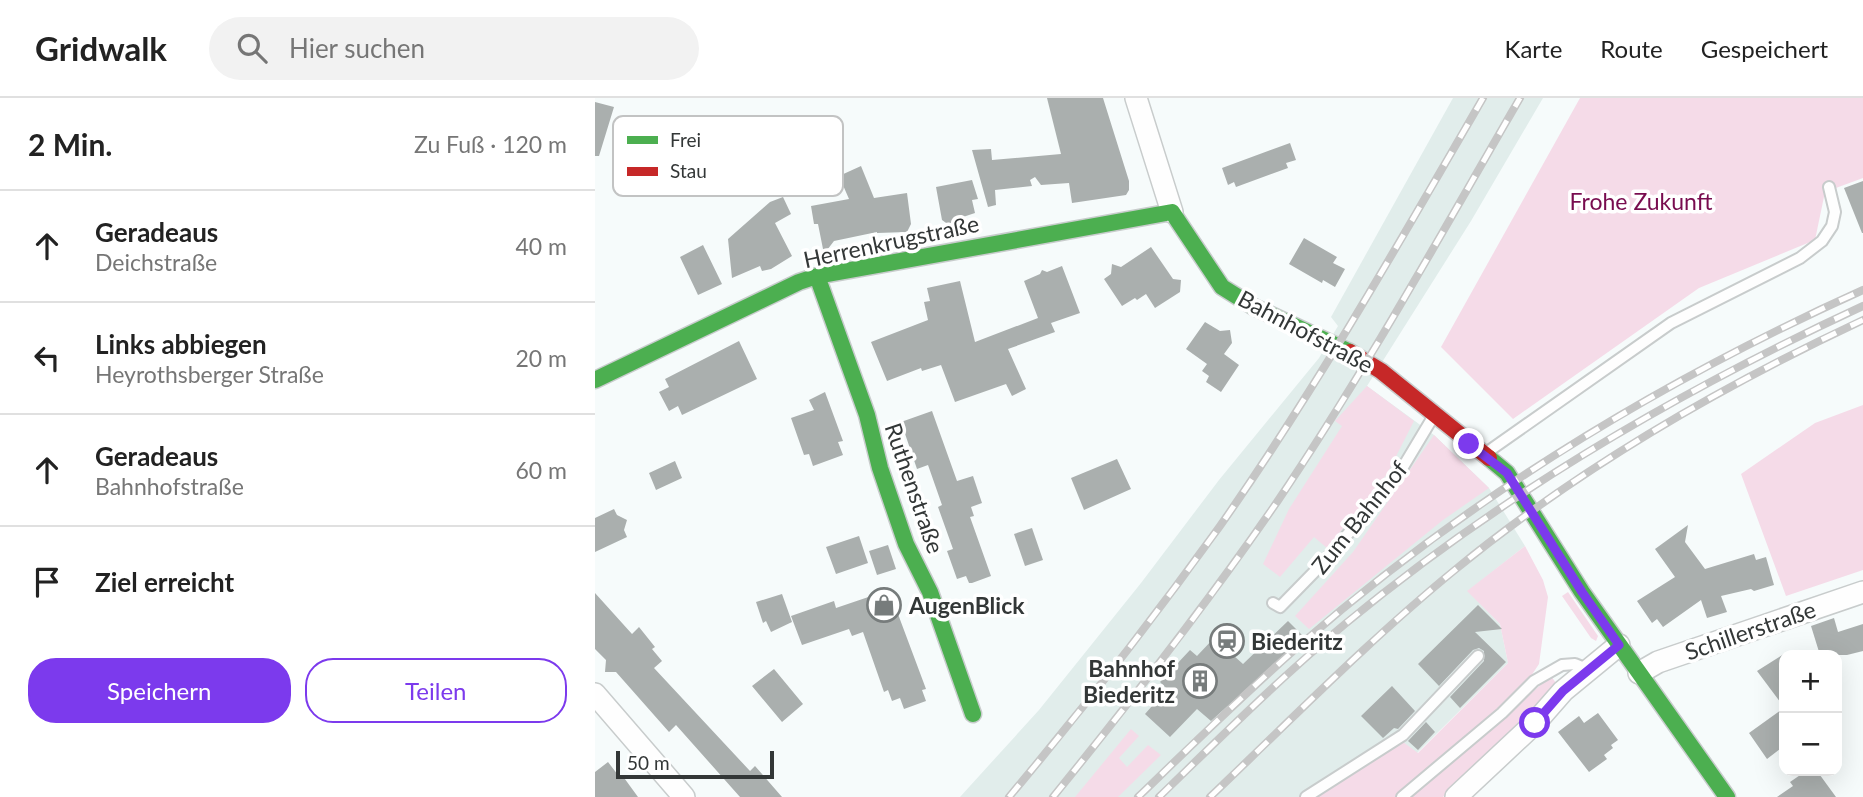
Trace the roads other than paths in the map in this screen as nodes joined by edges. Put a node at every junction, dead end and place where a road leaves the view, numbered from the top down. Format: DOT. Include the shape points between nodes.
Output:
graph roads {
  1 [pos="1136,98"];
  2 [pos="1829,187"];
  3 [pos="1172,212"];
  4 [pos="817,276"];
  5 [pos="595,380"];
  6 [pos="1434,415"];
  7 [pos="1483,455"];
  8 [pos="1863,592"];
  9 [pos="1273,603"];
  10 [pos="1619,645"];
  11 [pos="1478,656"];
  12 [pos="1587,668"];
  13 [pos="1639,673"];
  14 [pos="595,694"];
  15 [pos="973,714"];
  16 [pos="684,797"];
  17 [pos="1306,797"];
  18 [pos="1402,797"];
  19 [pos="1456,797"];
  20 [pos="1727,797"];
  1 -- 3 [label="street, Bahnhofstraße"];
  2 -- 7 [label="lane" via="1835,212 1822,242 1800,258 1671,323"];
  3 -- 4 [label="street, Herrenkrugstraße"];
  3 -- 6 [label="street, Bahnhofstraße" via="1222,287 1351,352"];
  4 -- 5 [label="street, Herrenkrugstraße"];
  4 -- 15 [label="street, Ruthenstraße" via="907,544 930,592"];
  6 -- 7 [label="street, Bahnhofstraße"];
  6 -- 9 [label="lane, Zum Bahnhof" via="1397,477 1280,607"];
  7 -- 10 [label="street, Bahnhofstraße" via="1507,473"];
  8 -- 13 [label="street, Schillerstraße" via="1667,658"];
  10 -- 12 [label="street"];
  10 -- 13 [label="street, Bahnhofstraße"];
  11 -- 17 [label="lane" via="1403,735"];
  12 -- 18 [label="lane" via="1562,665 1534,681"];
  12 -- 19 [label="street"];
  13 -- 20 [label="street, Bahnhofstraße"];
  14 -- 16 [label="street"];
}
